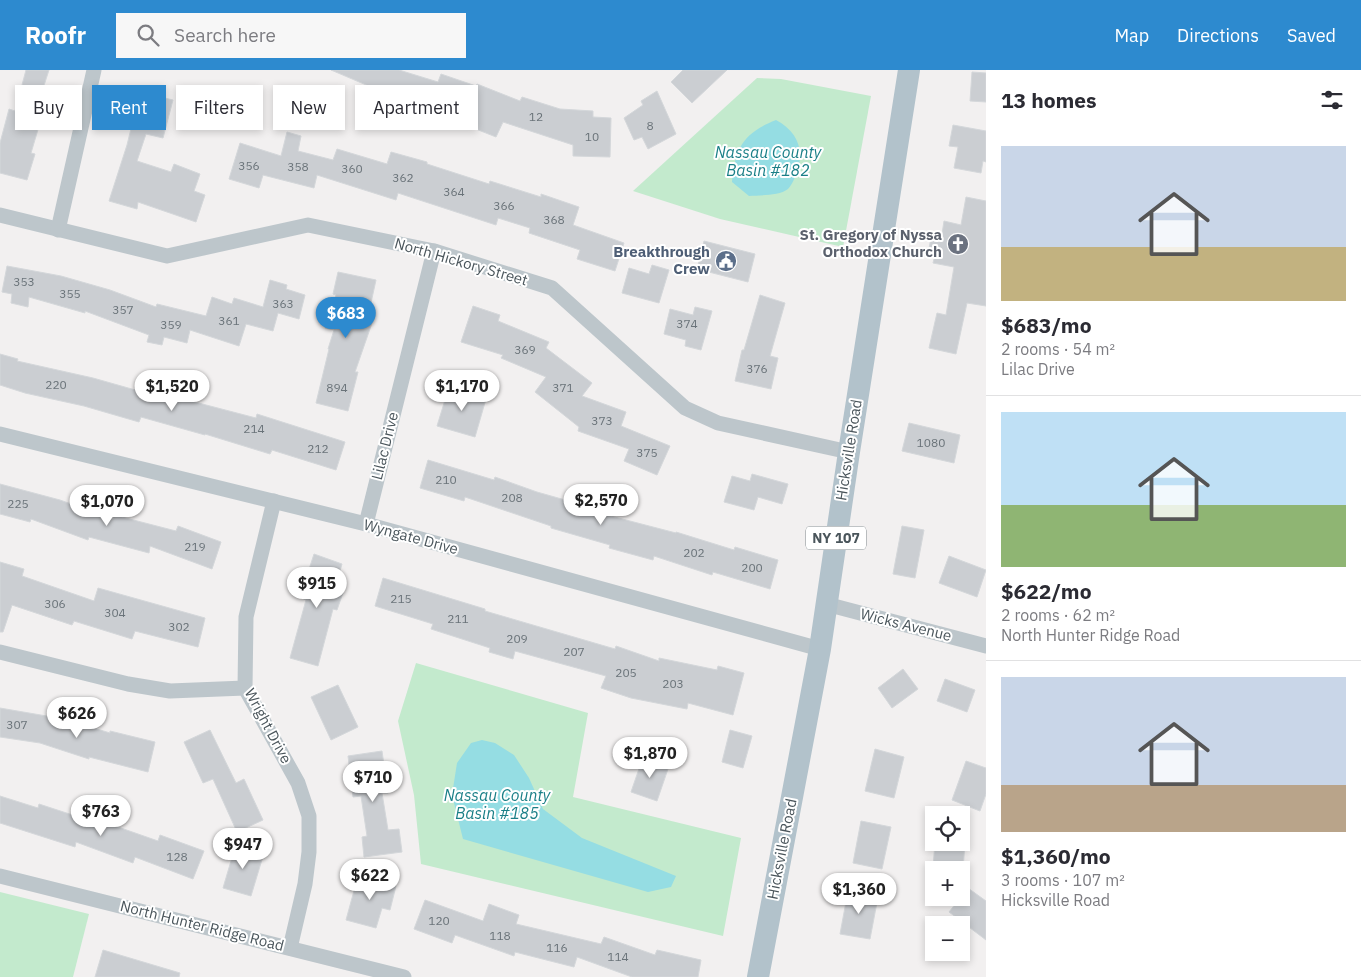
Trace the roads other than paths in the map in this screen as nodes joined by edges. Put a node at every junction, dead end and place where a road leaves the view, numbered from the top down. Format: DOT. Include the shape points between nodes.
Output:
graph roads {
  1 [pos="94,70"];
  2 [pos="909,70"];
  3 [pos="0,215"];
  4 [pos="58,230"];
  5 [pos="434,251"];
  6 [pos="0,434"];
  7 [pos="849,452"];
  8 [pos="274,501"];
  9 [pos="366,524"];
  10 [pos="826,604"];
  11 [pos="986,646"];
  12 [pos="820,649"];
  13 [pos="0,652"];
  14 [pos="245,688"];
  15 [pos="0,876"];
  16 [pos="290,948"];
  17 [pos="404,977"];
  18 [pos="758,977"];
  1 -- 4 [label="street"];
  2 -- 7 [label="main road, Hicksville Road / NY 107"];
  3 -- 4 [label="street, North Hickory Street"];
  4 -- 5 [label="street, North Hickory Street" via="167,256 308,224"];
  5 -- 7 [label="street, North Hickory Street" via="552,288 685,408 718,423"];
  5 -- 9 [label="street, Lilac Drive"];
  6 -- 8 [label="street, Wyngate Drive"];
  7 -- 10 [label="main road, Hicksville Road / NY 107"];
  8 -- 9 [label="street, Wyngate Drive"];
  8 -- 14 [label="street, Wright Drive" via="246,616"];
  9 -- 12 [label="street, Wyngate Drive"];
  10 -- 11 [label="street, Wicks Avenue"];
  10 -- 12 [label="main road, Hicksville Road / NY 107"];
  12 -- 18 [label="main road, Hicksville Road / NY 107"];
  13 -- 14 [label="street" via="128,684 170,691"];
  14 -- 16 [label="street, Wright Drive" via="298,782 309,816 306,876"];
  15 -- 16 [label="street, North Hunter Ridge Road"];
  16 -- 17 [label="street, North Hunter Ridge Road"];
}
